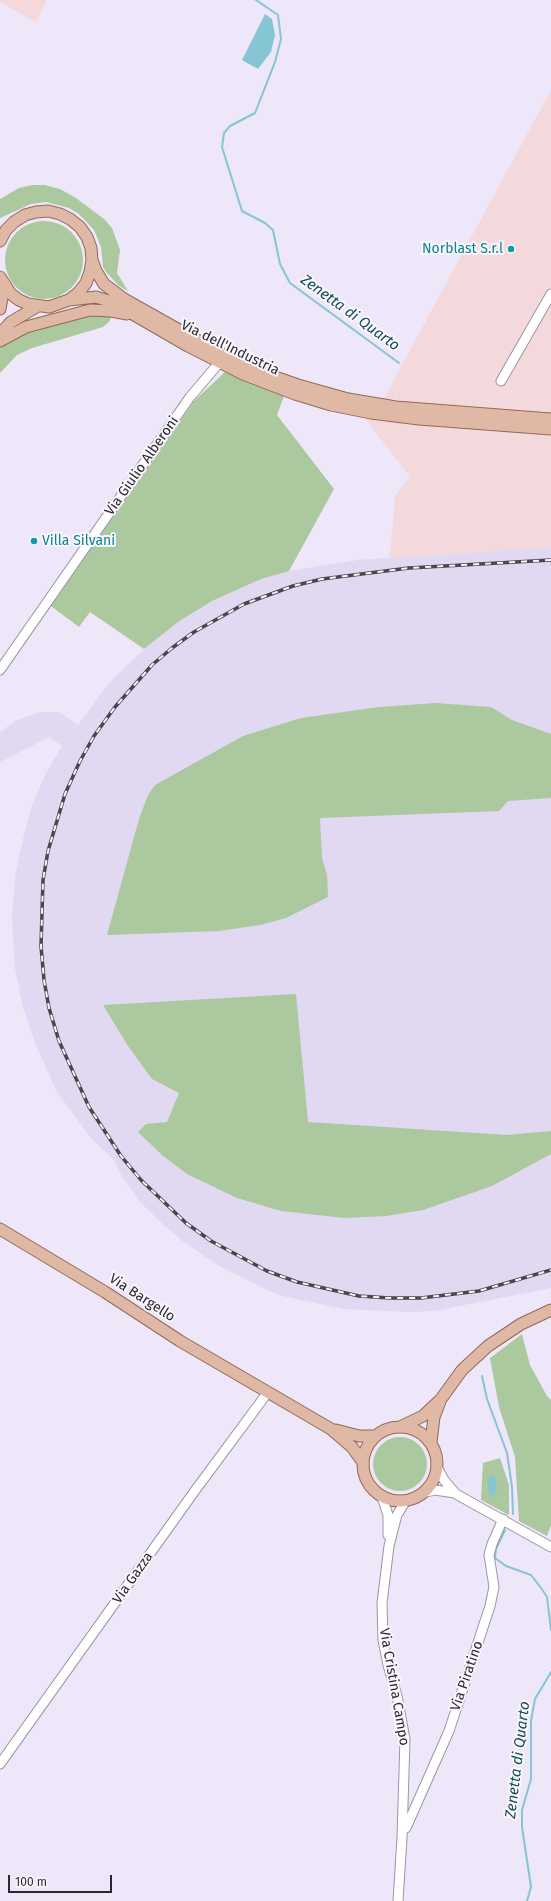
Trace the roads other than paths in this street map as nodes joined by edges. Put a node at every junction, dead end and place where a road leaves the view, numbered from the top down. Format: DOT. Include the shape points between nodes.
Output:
graph roads {
  1 [pos="14,222"];
  2 [pos="0,228"];
  3 [pos="0,241"];
  4 [pos="92,260"];
  5 [pos="0,278"];
  6 [pos="551,294"];
  7 [pos="69,300"];
  8 [pos="38,306"];
  9 [pos="0,308"];
  10 [pos="138,319"];
  11 [pos="0,334"];
  12 [pos="0,341"];
  13 [pos="219,363"];
  14 [pos="501,381"];
  15 [pos="551,419"];
  16 [pos="551,429"];
  17 [pos="0,670"];
  18 [pos="0,1229"];
  19 [pos="551,1310"];
  20 [pos="268,1392"];
  21 [pos="441,1399"];
  22 [pos="402,1426"];
  23 [pos="330,1429"];
  24 [pos="374,1436"];
  25 [pos="431,1442"];
  26 [pos="362,1461"];
  27 [pos="438,1469"];
  28 [pos="426,1492"];
  29 [pos="456,1494"];
  30 [pos="382,1497"];
  31 [pos="405,1502"];
  32 [pos="503,1520"];
  33 [pos="389,1546"];
  34 [pos="551,1547"];
  35 [pos="0,1764"];
  36 [pos="406,1828"];
  37 [pos="398,1901"];
  1 -- 2 [label="main road"];
  1 -- 3 [label="main road"];
  1 -- 4 [label="main road" via="24,215 36,212 60,214 80,227 87,237"];
  4 -- 7 [label="main road" via="86,283"];
  4 -- 15 [label="main road, Via dell'Industria" via="104,284 124,300 222,354 272,376 348,399 396,407"];
  5 -- 8 [label="main road" via="11,294 28,304"];
  5 -- 9 [label="main road" via="3,292"];
  6 -- 14 [label="street"];
  7 -- 8 [label="main road, Via dell'Industria" via="59,304"];
  7 -- 10 [label="main road, Via dell'Industria" via="86,297 103,299 124,308"];
  8 -- 11 [label="main road" via="11,322"];
  10 -- 12 [label="main road" via="111,311 90,310 26,328"];
  10 -- 13 [label="main road, Via dell'Industria"];
  13 -- 16 [label="main road, Via dell'Industria" via="278,388 346,408 420,419"];
  13 -- 17 [label="street, Via Giulio Alberoni" via="190,398"];
  18 -- 20 [label="main road, Via Bargello"];
  19 -- 21 [label="main road" via="521,1324 488,1346 462,1370"];
  20 -- 23 [label="main road, Via Bargello"];
  20 -- 35 [label="street, Via Gazza"];
  21 -- 22 [label="main road" via="423,1416"];
  21 -- 25 [label="main road" via="434,1417"];
  22 -- 24 [label="main road" via="387,1429"];
  22 -- 25 [label="main road" via="418,1431"];
  23 -- 24 [label="main road" via="359,1436"];
  23 -- 26 [label="main road" via="348,1444"];
  24 -- 26 [label="main road" via="366,1447"];
  25 -- 27 [label="main road" via="437,1455"];
  26 -- 30 [label="main road" via="367,1482 373,1491"];
  27 -- 28 [label="main road" via="434,1482"];
  27 -- 29 [label="street"];
  28 -- 29 [label="street" via="434,1490"];
  28 -- 31 [label="main road"];
  29 -- 32 [label="street"];
  30 -- 31 [label="main road"];
  30 -- 33 [label="street, Via Cristina Campo" via="388,1515"];
  31 -- 33 [label="street, Via Cristina Campo" via="396,1520"];
  32 -- 34 [label="street"];
  32 -- 36 [label="street, Via Piratino" via="489,1555 494,1587 490,1606 449,1731"];
  33 -- 37 [label="street, Via Cristina Campo" via="382,1603 383,1640 405,1739"];
}
